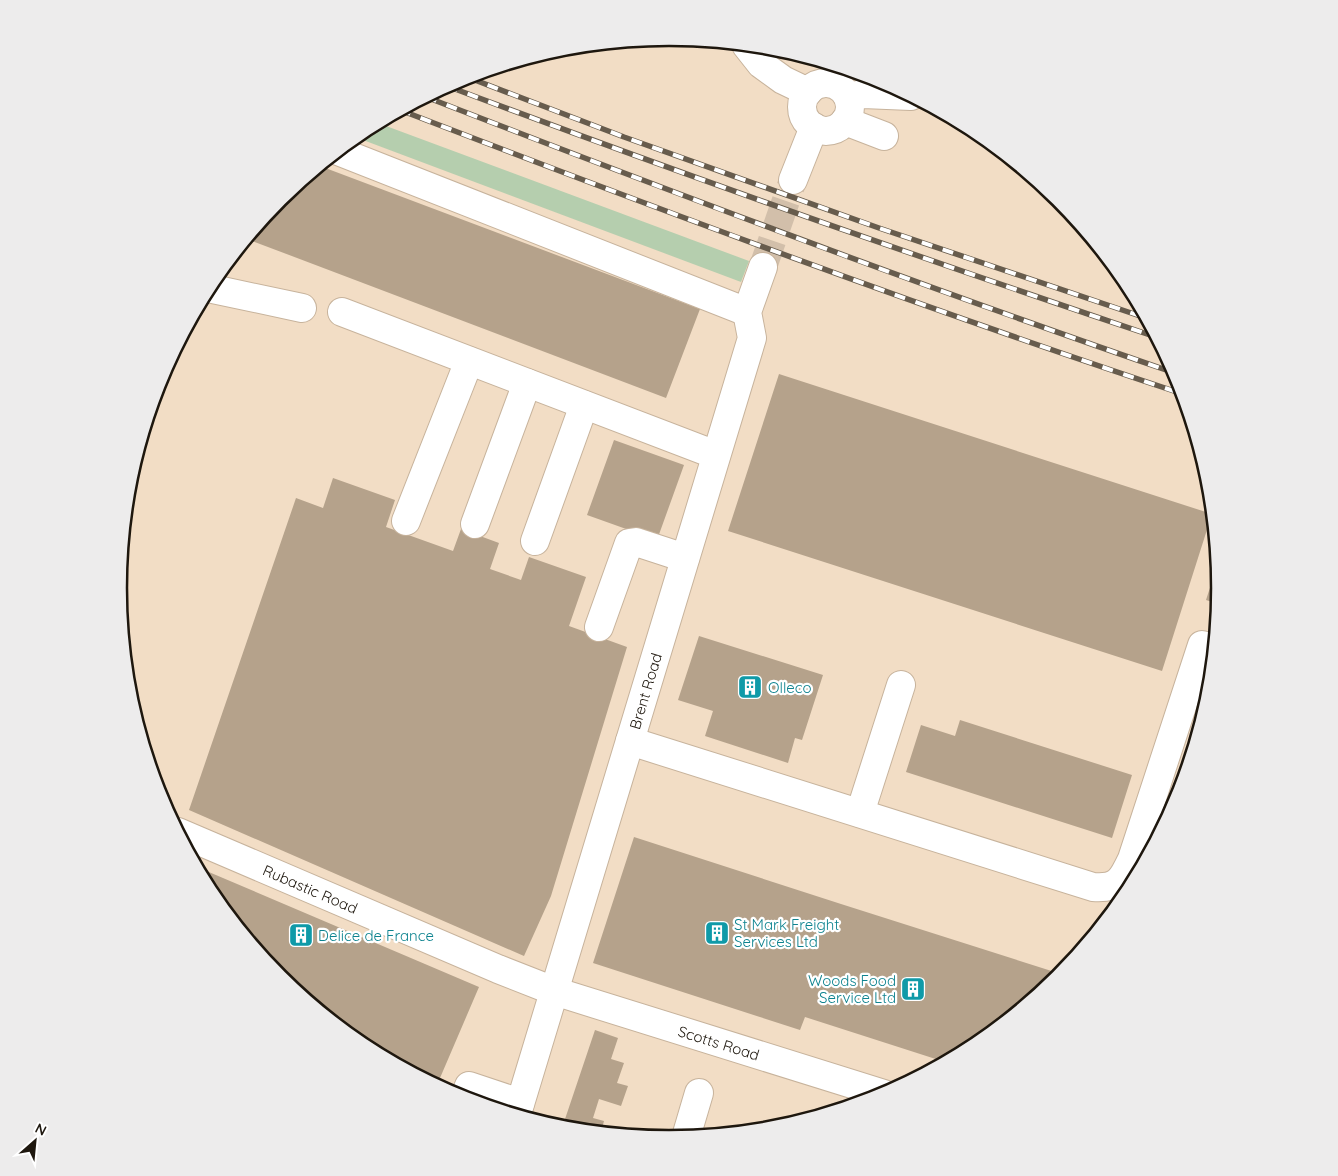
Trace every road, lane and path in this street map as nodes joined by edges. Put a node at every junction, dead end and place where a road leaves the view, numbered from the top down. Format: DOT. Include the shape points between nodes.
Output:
graph roads {
  1 [pos="752,53"];
  2 [pos="808,92"];
  3 [pos="894,95"];
  4 [pos="847,109"];
  5 [pos="814,127"];
  6 [pos="884,136"];
  7 [pos="345,154"];
  8 [pos="793,180"];
  9 [pos="763,267"];
  10 [pos="217,290"];
  11 [pos="302,308"];
  12 [pos="342,312"];
  13 [pos="747,312"];
  14 [pos="469,361"];
  15 [pos="527,383"];
  16 [pos="584,405"];
  17 [pos="716,455"];
  18 [pos="406,521"];
  19 [pos="475,524"];
  20 [pos="536,541"];
  21 [pos="685,558"];
  22 [pos="599,628"];
  23 [pos="1207,646"];
  24 [pos="901,685"];
  25 [pos="630,741"];
  26 [pos="860,813"];
  27 [pos="187,836"];
  28 [pos="1125,880"];
  29 [pos="1121,886"];
  30 [pos="554,991"];
  31 [pos="872,1090"];
  32 [pos="467,1091"];
  33 [pos="699,1093"];
  34 [pos="511,1106"];
  35 [pos="518,1108"];
  36 [pos="688,1129"];
  1 -- 2 [label="street" via="761,64"];
  2 -- 4 [label="street" via="821,83 838,85"];
  2 -- 5 [label="street" via="803,99 804,115"];
  3 -- 4 [label="street" via="863,94"];
  4 -- 5 [label="street" via="840,126 828,130"];
  4 -- 6 [label="street"];
  5 -- 8 [label="street"];
  7 -- 13 [label="street"];
  9 -- 13 [label="street"];
  10 -- 11 [label="street"];
  12 -- 14 [label="street"];
  13 -- 17 [label="street, Brent Road" via="752,338"];
  14 -- 15 [label="street"];
  14 -- 18 [label="street"];
  15 -- 16 [label="street"];
  15 -- 19 [label="street"];
  16 -- 17 [label="street"];
  16 -- 20 [label="street"];
  17 -- 21 [label="street, Brent Road"];
  21 -- 22 [label="street" via="636,542 628,543"];
  21 -- 25 [label="street, Brent Road"];
  23 -- 28 [label="street" via="1202,645"];
  24 -- 26 [label="street"];
  25 -- 26 [label="street"];
  25 -- 30 [label="street, Brent Road"];
  26 -- 29 [label="street" via="1093,887"];
  27 -- 30 [label="street, Rubastic Road"];
  30 -- 31 [label="street, Scotts Road"];
  30 -- 35 [label="street, Brent Road"];
  32 -- 34 [label="street" via="469,1086"];
  33 -- 36 [label="street"];
}
